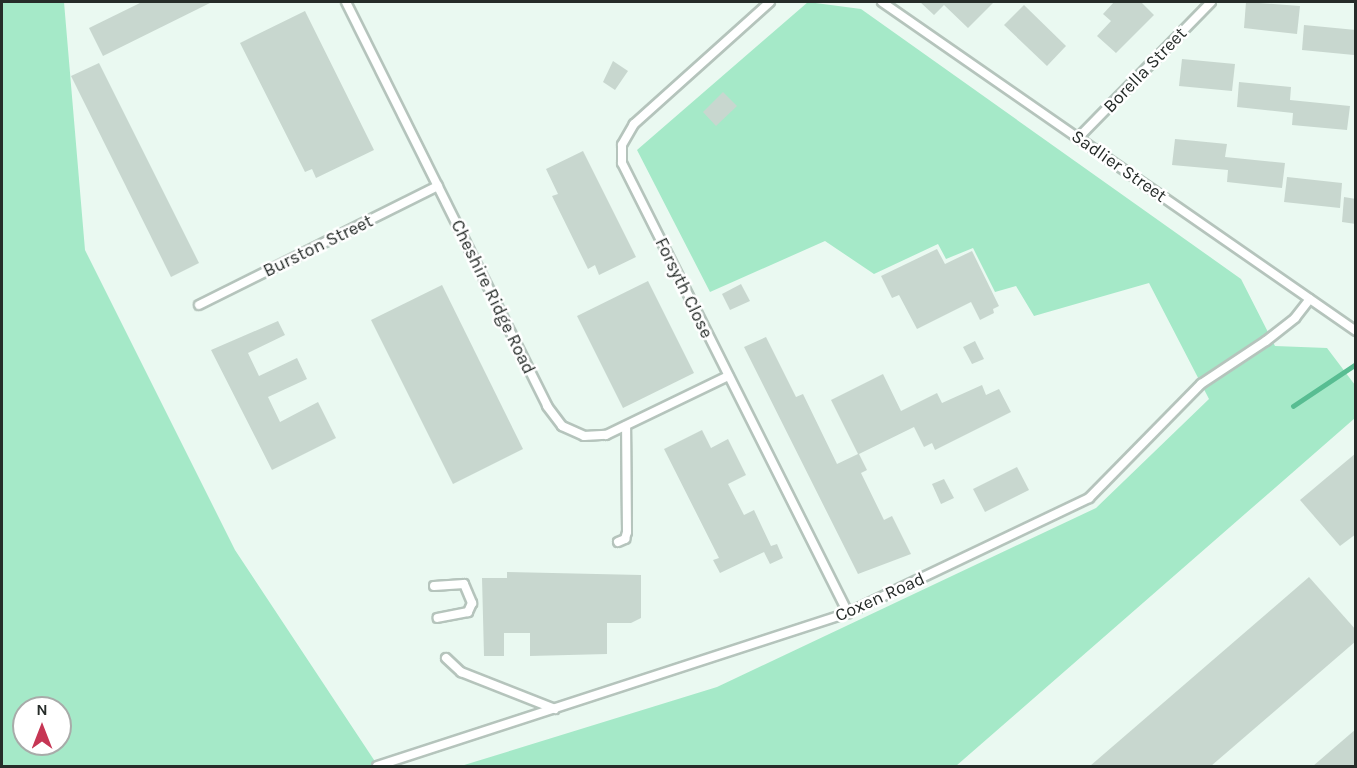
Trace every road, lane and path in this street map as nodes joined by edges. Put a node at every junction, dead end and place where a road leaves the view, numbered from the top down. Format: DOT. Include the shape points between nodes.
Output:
graph roads {
  1 [pos="346,2"];
  2 [pos="770,2"];
  3 [pos="882,2"];
  4 [pos="1211,2"];
  5 [pos="1078,138"];
  6 [pos="438,186"];
  7 [pos="1310,298"];
  8 [pos="199,306"];
  9 [pos="1355,331"];
  10 [pos="728,376"];
  11 [pos="626,426"];
  12 [pos="618,542"];
  13 [pos="434,586"];
  14 [pos="848,613"];
  15 [pos="438,618"];
  16 [pos="446,658"];
  17 [pos="555,709"];
  18 [pos="377,766"];
  1 -- 6 [label="lane, Cheshire Ridge Road"];
  2 -- 10 [label="lane, Forsyth Close" via="634,124 622,145 622,163"];
  3 -- 5 [label="lane, Sadlier Street"];
  4 -- 5 [label="lane, Borella Street"];
  5 -- 7 [label="lane, Sadlier Street"];
  6 -- 8 [label="lane, Burston Street"];
  6 -- 11 [label="lane, Cheshire Ridge Road" via="547,406 562,426 584,436 606,435"];
  7 -- 9 [label="lane, Sadlier Street"];
  7 -- 14 [label="lane, Coxen Road" via="1295,318 1266,341 1201,384 1089,498"];
  10 -- 11 [label="lane, Cheshire Ridge Road"];
  10 -- 14 [label="lane, Forsyth Close"];
  11 -- 12 [label="lane" via="627,532 625,539"];
  13 -- 15 [label="lane" via="464,584 472,603 468,612"];
  14 -- 17 [label="lane, Coxen Road"];
  16 -- 17 [label="lane" via="461,672"];
  17 -- 18 [label="lane, Coxen Road"];
}
